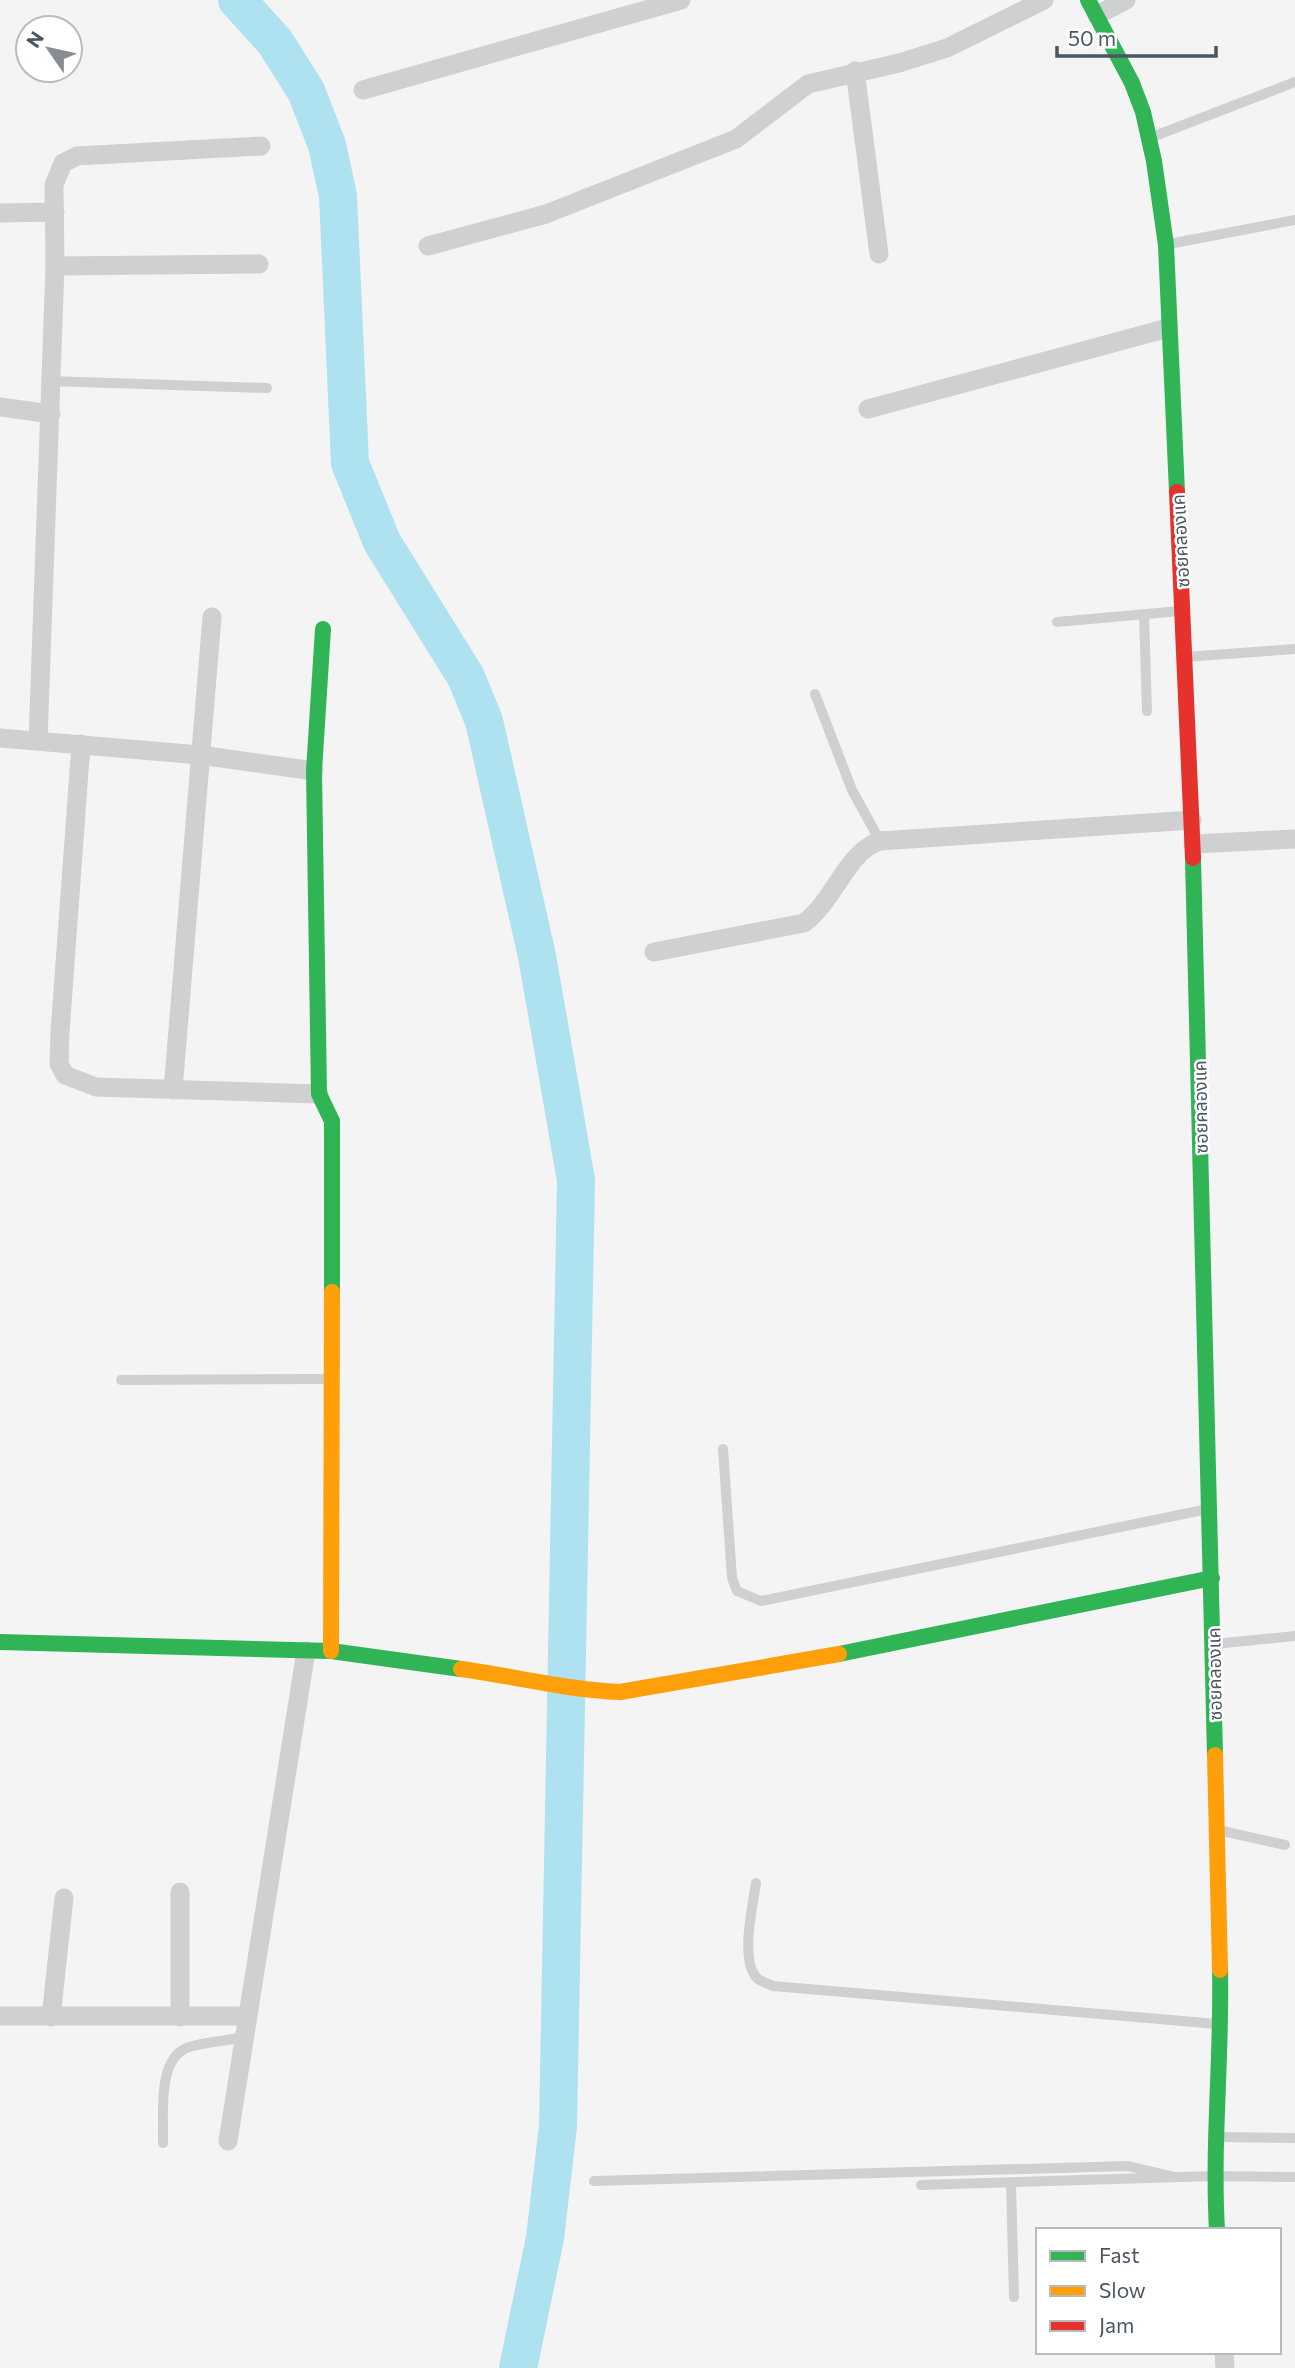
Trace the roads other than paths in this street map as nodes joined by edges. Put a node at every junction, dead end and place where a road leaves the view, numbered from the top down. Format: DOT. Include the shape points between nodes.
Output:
graph roads {
  1 [pos="681,0"];
  2 [pos="1044,0"];
  3 [pos="1126,0"];
  4 [pos="1093,8"];
  5 [pos="855,71"];
  6 [pos="1295,82"];
  7 [pos="363,90"];
  8 [pos="1149,138"];
  9 [pos="261,146"];
  10 [pos="55,212"];
  11 [pos="0,214"];
  12 [pos="1295,220"];
  13 [pos="1166,244"];
  14 [pos="428,246"];
  15 [pos="879,254"];
  16 [pos="259,264"];
  17 [pos="55,266"];
  18 [pos="1168,328"];
  19 [pos="50,381"];
  20 [pos="267,388"];
  21 [pos="0,407"];
  22 [pos="868,409"];
  23 [pos="51,414"];
  24 [pos="1184,610"];
  25 [pos="1144,614"];
  26 [pos="212,617"];
  27 [pos="1057,622"];
  28 [pos="323,629"];
  29 [pos="1295,649"];
  30 [pos="1185,657"];
  31 [pos="815,694"];
  32 [pos="1147,711"];
  33 [pos="0,738"];
  34 [pos="37,741"];
  35 [pos="81,744"];
  36 [pos="200,755"];
  37 [pos="314,771"];
  38 [pos="1192,820"];
  39 [pos="1295,839"];
  40 [pos="880,841"];
  41 [pos="1193,844"];
  42 [pos="654,952"];
  43 [pos="173,1090"];
  44 [pos="319,1094"];
  45 [pos="121,1380"];
  46 [pos="332,1380"];
  47 [pos="723,1448"];
  48 [pos="1210,1509"];
  49 [pos="1212,1578"];
  50 [pos="1295,1636"];
  51 [pos="0,1642"];
  52 [pos="1213,1644"];
  53 [pos="306,1651"];
  54 [pos="331,1651"];
  55 [pos="1217,1830"];
  56 [pos="1286,1845"];
  57 [pos="756,1883"];
  58 [pos="180,1892"];
  59 [pos="64,1898"];
  60 [pos="247,2015"];
  61 [pos="0,2016"];
  62 [pos="51,2017"];
  63 [pos="180,2017"];
  64 [pos="1221,2024"];
  65 [pos="244,2037"];
  66 [pos="1218,2137"];
  67 [pos="1295,2137"];
  68 [pos="228,2141"];
  69 [pos="163,2143"];
  70 [pos="1214,2176"];
  71 [pos="1175,2177"];
  72 [pos="1295,2177"];
  73 [pos="594,2181"];
  74 [pos="1011,2184"];
  75 [pos="921,2185"];
  76 [pos="1217,2228"];
  77 [pos="1014,2297"];
  1 -- 7 [label="street"];
  2 -- 5 [label="street" via="947,48"];
  3 -- 4 [label="street"];
  4 -- 8 [label="street, ซอยคลองแค" via="1130,79"];
  5 -- 14 [label="street" via="807,84 736,139 546,214"];
  5 -- 15 [label="street"];
  6 -- 8 [label="lane"];
  8 -- 13 [label="street, ซอยคลองแค"];
  9 -- 10 [label="street" via="77,156 63,163 54,185"];
  10 -- 11 [label="street"];
  10 -- 17 [label="street"];
  12 -- 13 [label="lane"];
  13 -- 18 [label="street, ซอยคลองแค"];
  16 -- 17 [label="street"];
  17 -- 19 [label="street"];
  18 -- 22 [label="street"];
  18 -- 24 [label="street, ซอยคลองแค"];
  19 -- 20 [label="lane"];
  19 -- 23 [label="street"];
  21 -- 23 [label="street"];
  23 -- 34 [label="street"];
  24 -- 25 [label="lane"];
  24 -- 30 [label="street, ซอยคลองแค"];
  25 -- 27 [label="lane"];
  25 -- 32 [label="lane"];
  26 -- 36 [label="street"];
  28 -- 37 [label="street"];
  29 -- 30 [label="lane"];
  30 -- 38 [label="street, ซอยคลองแค"];
  31 -- 40 [label="lane" via="852,790"];
  33 -- 34 [label="street"];
  34 -- 35 [label="street"];
  35 -- 36 [label="street"];
  35 -- 43 [label="street" via="59,1063 65,1075 96,1087"];
  36 -- 37 [label="street"];
  36 -- 43 [label="street"];
  37 -- 44 [label="street"];
  38 -- 40 [label="street"];
  38 -- 41 [label="street, ซอยคลองแค"];
  39 -- 41 [label="street"];
  40 -- 42 [label="street" via="861,851 819,912 804,923"];
  41 -- 48 [label="street, ซอยคลองแค"];
  43 -- 44 [label="street"];
  44 -- 46 [label="street" via="332,1121"];
  45 -- 46 [label="lane"];
  46 -- 54 [label="street"];
  47 -- 48 [label="lane" via="732,1577 737,1591 761,1601"];
  48 -- 49 [label="street, ซอยคลองแค"];
  49 -- 52 [label="street, ซอยคลองแค"];
  49 -- 54 [label="street" via="816,1659 639,1690 588,1691"];
  50 -- 52 [label="lane"];
  51 -- 53 [label="street"];
  52 -- 55 [label="street, ซอยคลองแค"];
  53 -- 54 [label="street"];
  53 -- 60 [label="street"];
  55 -- 56 [label="lane"];
  55 -- 64 [label="street, ซอยคลองแค"];
  57 -- 64 [label="lane" via="749,1962 757,1979 773,1986"];
  58 -- 63 [label="street"];
  59 -- 62 [label="street"];
  60 -- 63 [label="street"];
  60 -- 65 [label="street"];
  61 -- 62 [label="street"];
  62 -- 63 [label="street"];
  64 -- 66 [label="street, ซอยคลองแค"];
  65 -- 68 [label="street"];
  65 -- 69 [label="lane" via="187,2048 174,2057 166,2078"];
  66 -- 67 [label="lane"];
  66 -- 70 [label="street, ซอยคลองแค"];
  70 -- 71 [label="lane"];
  70 -- 72 [label="lane"];
  70 -- 76 [label="street, ซอยคลองแค"];
  71 -- 73 [label="lane" via="1128,2166"];
  71 -- 74 [label="lane"];
  74 -- 75 [label="lane"];
  74 -- 77 [label="lane"];
}
